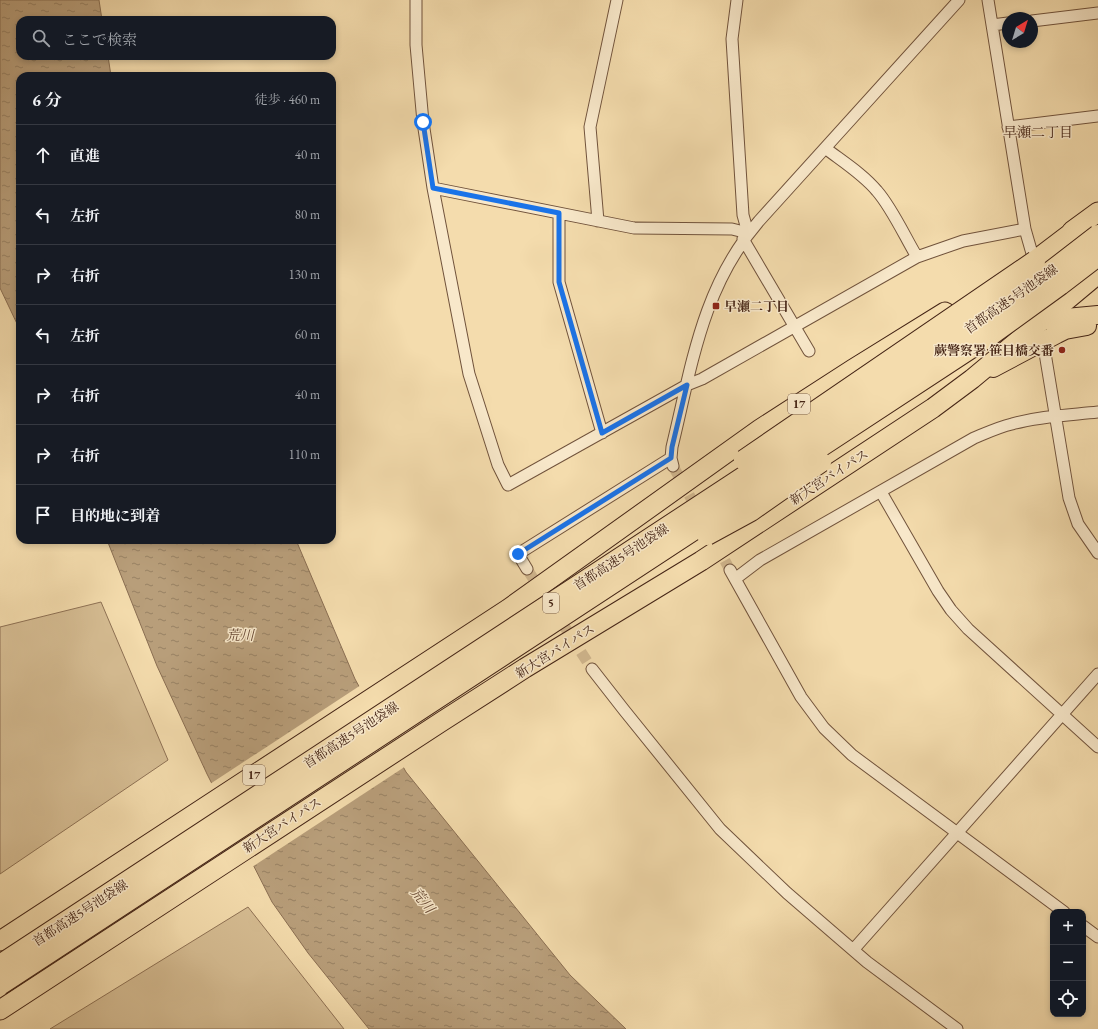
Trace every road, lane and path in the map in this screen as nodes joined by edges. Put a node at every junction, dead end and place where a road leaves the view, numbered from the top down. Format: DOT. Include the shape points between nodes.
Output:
graph roads {
  1 [pos="416,0"];
  2 [pos="617,0"];
  3 [pos="737,0"];
  4 [pos="959,0"];
  5 [pos="988,0"];
  6 [pos="1098,14"];
  7 [pos="1038,20"];
  8 [pos="1002,24"];
  9 [pos="992,25"];
  10 [pos="1098,116"];
  11 [pos="1008,127"];
  12 [pos="825,148"];
  13 [pos="433,188"];
  14 [pos="559,213"];
  15 [pos="598,221"];
  16 [pos="1094,223"];
  17 [pos="1025,230"];
  18 [pos="746,236"];
  19 [pos="1098,256"];
  20 [pos="917,257"];
  21 [pos="1034,259"];
  22 [pos="1098,268"];
  23 [pos="1098,274"];
  24 [pos="1098,315"];
  25 [pos="1043,319"];
  26 [pos="1098,325"];
  27 [pos="794,326"];
  28 [pos="1043,341"];
  29 [pos="809,351"];
  30 [pos="853,369"];
  31 [pos="972,380"];
  32 [pos="687,385"];
  33 [pos="1098,412"];
  34 [pos="1055,417"];
  35 [pos="602,433"];
  36 [pos="881,492"];
  37 [pos="1098,553"];
  38 [pos="527,569"];
  39 [pos="564,605"];
  40 [pos="592,669"];
  41 [pos="1098,674"];
  42 [pos="1062,715"];
  43 [pos="1098,747"];
  44 [pos="958,833"];
  45 [pos="1060,909"];
  46 [pos="1086,928"];
  47 [pos="1098,937"];
  48 [pos="0,941"];
  49 [pos="854,950"];
  50 [pos="0,965"];
  51 [pos="0,985"];
  52 [pos="0,1010"];
  53 [pos="957,1029"];
  1 -- 13 [label="street" via="420,91"];
  2 -- 15 [label="street" via="590,127"];
  3 -- 18 [label="street" via="732,39"];
  4 -- 12 [label="street"];
  5 -- 9 [label="street"];
  6 -- 7 [label="street"];
  8 -- 9 [label="street"];
  9 -- 11 [label="street"];
  10 -- 11 [label="street"];
  11 -- 17 [label="street"];
  12 -- 18 [label="street"];
  12 -- 20 [label="street" via="877,191"];
  13 -- 14 [label="street"];
  13 -- 35 [label="street" via="469,374 498,465 508,485"];
  14 -- 15 [label="street"];
  14 -- 35 [label="street" via="559,282"];
  15 -- 18 [label="street" via="634,228 732,229"];
  16 -- 21 [label="highway"];
  16 -- 39 [label="highway, 首都高速5号池袋線 / 5, bridge" via="1050,272"];
  17 -- 20 [label="street" via="963,240"];
  17 -- 21 [label="street"];
  18 -- 27 [label="street"];
  18 -- 32 [label="street" via="726,268 709,304"];
  19 -- 39 [label="highway, 首都高速5号池袋線 / 5, bridge" via="991,334"];
  20 -- 27 [label="street"];
  21 -- 30 [label="highway, 17"];
  21 -- 39 [label="highway, bridge" via="723,475"];
  22 -- 39 [label="highway, bridge" via="751,511"];
  23 -- 25 [label="highway, 新大宮バイパス"];
  24 -- 25 [label="main road"];
  25 -- 30 [label="main road" via="982,327"];
  25 -- 31 [label="highway, 新大宮バイパス"];
  26 -- 28 [label="main road" via="1065,330"];
  27 -- 29 [label="street"];
  27 -- 32 [label="street"];
  28 -- 31 [label="main road"];
  28 -- 34 [label="street"];
  30 -- 48 [label="highway, 17" via="760,429 508,609"];
  31 -- 52 [label="highway, 新大宮バイパス" via="701,561 441,722"];
  32 -- 35 [label="street"];
  32 -- 38 [label="street" via="672,447 672,462 518,554"];
  33 -- 34 [label="street"];
  34 -- 36 [label="street" via="1024,421 994,429"];
  34 -- 37 [label="street" via="1069,498 1078,524"];
  36 -- 42 [label="street" via="951,610 968,629"];
  36 -- 44 [label="street" via="733,574 801,697 824,728 852,755"];
  39 -- 50 [label="highway, 首都高速5号池袋線 / 5, bridge"];
  39 -- 51 [label="highway, 首都高速5号池袋線 / 5, bridge"];
  40 -- 49 [label="street" via="720,829 787,893"];
  41 -- 42 [label="street"];
  42 -- 43 [label="street"];
  42 -- 44 [label="street"];
  44 -- 45 [label="street"];
  44 -- 49 [label="street"];
  46 -- 47 [label="street"];
  49 -- 53 [label="street"];
}
